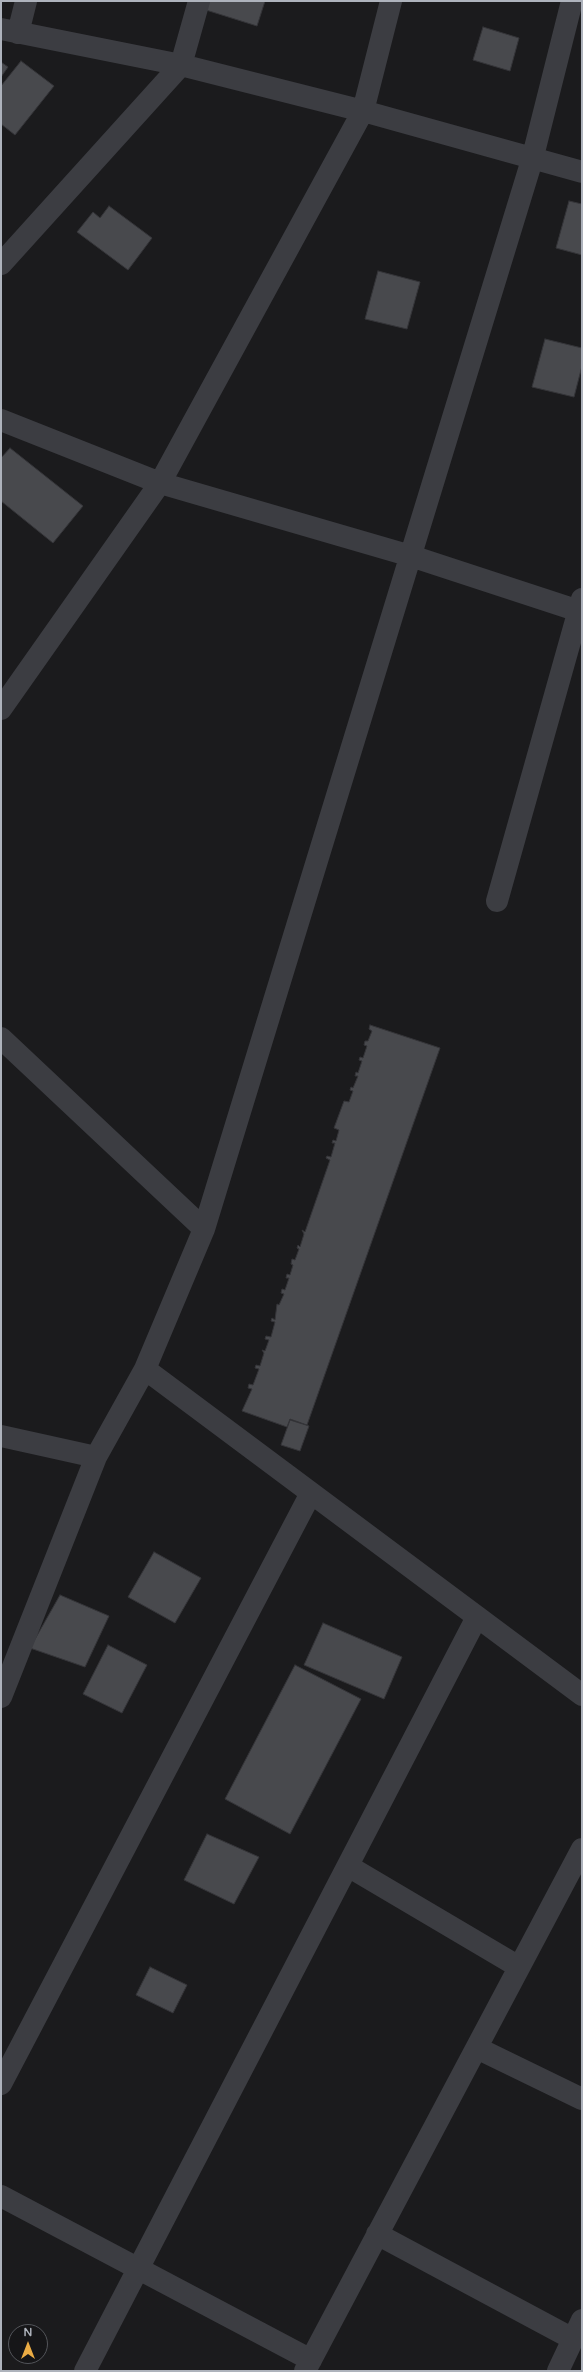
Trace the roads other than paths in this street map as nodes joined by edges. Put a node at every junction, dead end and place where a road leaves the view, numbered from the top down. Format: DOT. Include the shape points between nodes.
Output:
graph roads {
  1 [pos="26,1"];
  2 [pos="199,1"];
  3 [pos="391,1"];
  4 [pos="572,1"];
  5 [pos="10,31"];
  6 [pos="181,65"];
  7 [pos="363,111"];
  8 [pos="532,160"];
  9 [pos="582,172"];
  10 [pos="1,264"];
  11 [pos="1,420"];
  12 [pos="160,483"];
  13 [pos="411,556"];
  14 [pos="581,607"];
  15 [pos="1,709"];
  16 [pos="497,901"];
  17 [pos="1,1038"];
  18 [pos="204,1229"];
  19 [pos="145,1369"];
  20 [pos="1,1436"];
  21 [pos="96,1458"];
  22 [pos="311,1493"];
  23 [pos="477,1617"];
  24 [pos="582,1696"];
  25 [pos="1,1697"];
  26 [pos="582,1849"];
  27 [pos="348,1866"];
  28 [pos="519,1967"];
  29 [pos="477,2048"];
  30 [pos="1,2084"];
  31 [pos="582,2099"];
  32 [pos="1,2196"];
  33 [pos="378,2234"];
  34 [pos="139,2268"];
  35 [pos="578,2330"];
  36 [pos="308,2365"];
  37 [pos="85,2371"];
  38 [pos="558,2371"];
  1 -- 5 [label="street"];
  2 -- 6 [label="street"];
  3 -- 7 [label="street"];
  4 -- 8 [label="street"];
  5 -- 6 [label="street"];
  6 -- 7 [label="street"];
  6 -- 10 [label="street"];
  7 -- 8 [label="street"];
  7 -- 12 [label="street"];
  8 -- 9 [label="street"];
  8 -- 13 [label="street"];
  11 -- 12 [label="street"];
  12 -- 13 [label="street"];
  12 -- 15 [label="street"];
  13 -- 14 [label="street"];
  13 -- 18 [label="street"];
  14 -- 16 [label="street"];
  17 -- 18 [label="street"];
  18 -- 19 [label="street"];
  19 -- 21 [label="street"];
  19 -- 22 [label="street"];
  20 -- 21 [label="street"];
  21 -- 25 [label="street"];
  22 -- 23 [label="street"];
  22 -- 30 [label="street"];
  23 -- 24 [label="street"];
  23 -- 27 [label="street"];
  26 -- 28 [label="street"];
  27 -- 28 [label="street"];
  27 -- 34 [label="street"];
  28 -- 29 [label="street"];
  29 -- 31 [label="street"];
  29 -- 33 [label="street"];
  32 -- 34 [label="street"];
  33 -- 35 [label="street"];
  33 -- 36 [label="street"];
  34 -- 36 [label="street"];
  34 -- 37 [label="street"];
  35 -- 38 [label="street"];
}
